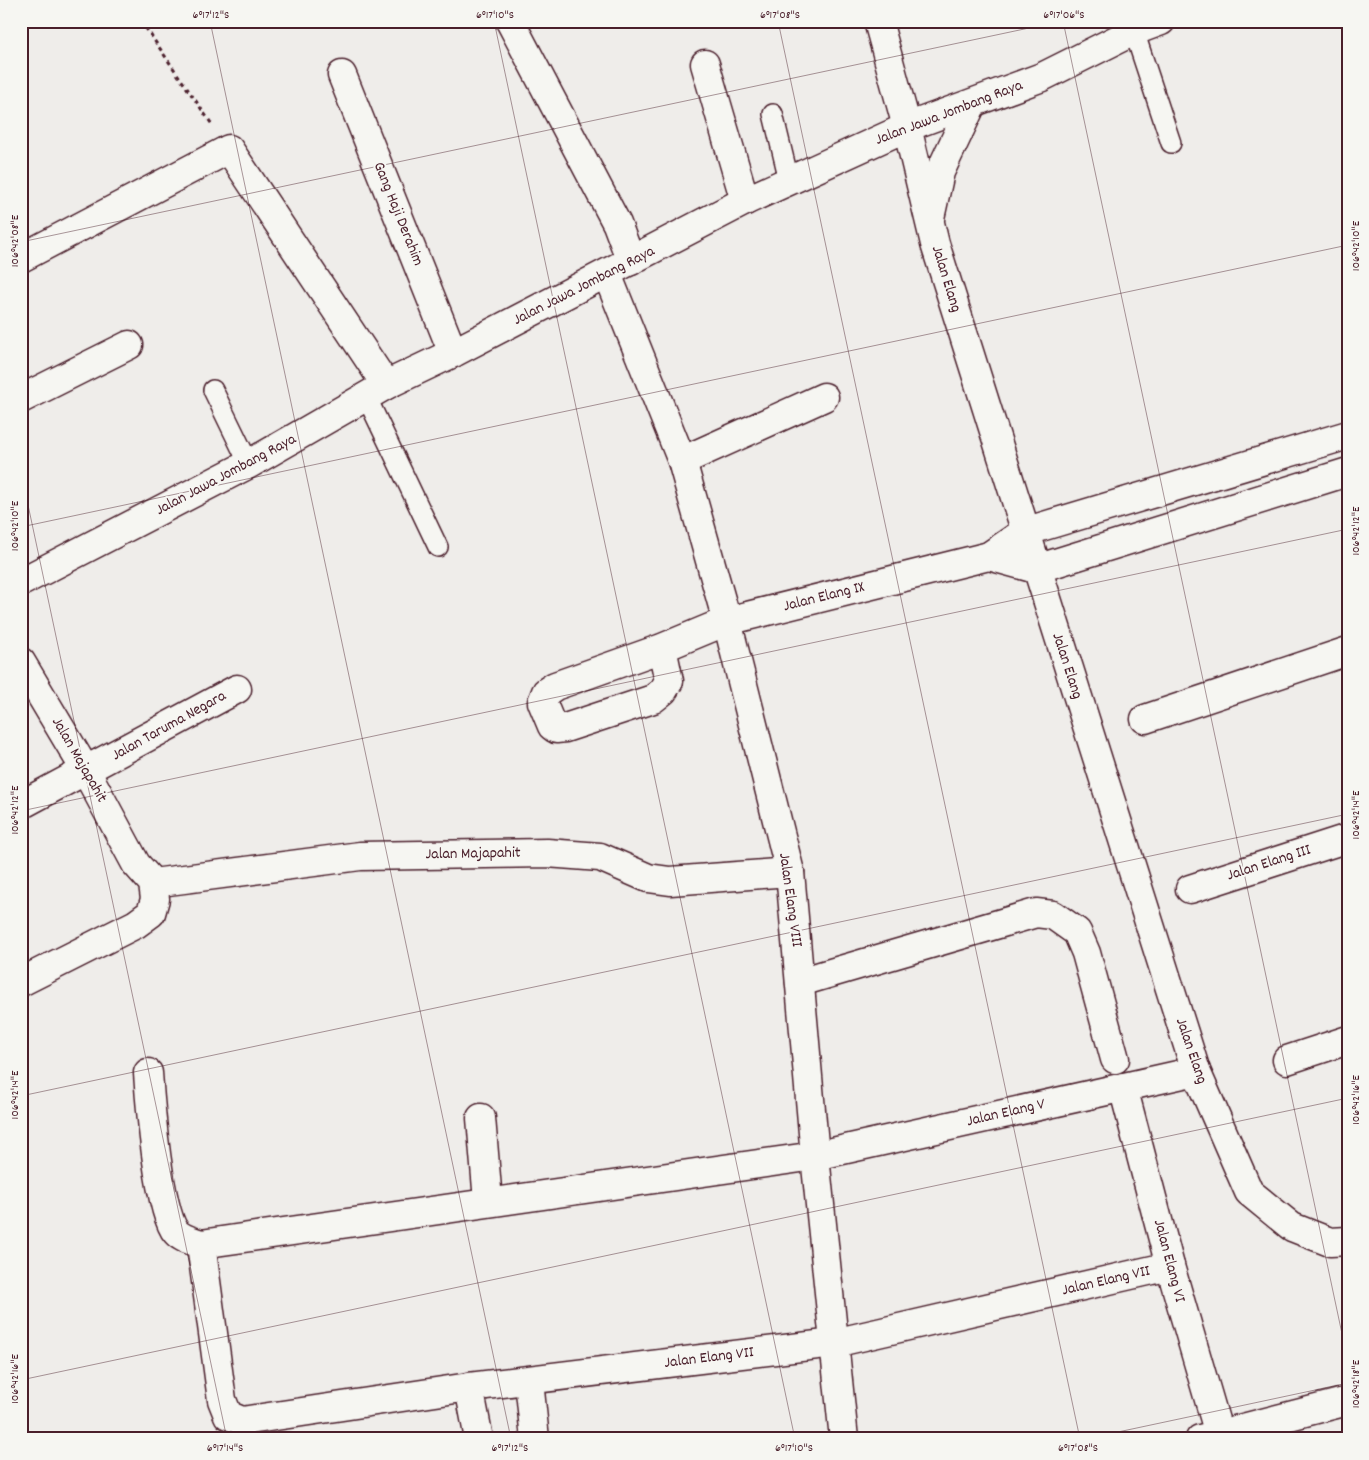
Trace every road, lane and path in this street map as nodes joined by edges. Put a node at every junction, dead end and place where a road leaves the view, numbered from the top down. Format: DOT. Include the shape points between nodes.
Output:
graph roads {
  1 [pos="140,21"];
  2 [pos="510,21"];
  3 [pos="878,21"];
  4 [pos="1161,21"];
  5 [pos="1134,31"];
  6 [pos="706,64"];
  7 [pos="342,75"];
  8 [pos="972,104"];
  9 [pos="773,114"];
  10 [pos="907,127"];
  11 [pos="1171,143"];
  12 [pos="229,149"];
  13 [pos="789,180"];
  14 [pos="745,201"];
  15 [pos="930,218"];
  16 [pos="21,258"];
  17 [pos="631,261"];
  18 [pos="607,274"];
  19 [pos="129,346"];
  20 [pos="453,353"];
  21 [pos="213,390"];
  22 [pos="376,391"];
  23 [pos="824,397"];
  24 [pos="21,399"];
  25 [pos="1348,435"];
  26 [pos="682,461"];
  27 [pos="249,464"];
  28 [pos="1348,472"];
  29 [pos="1024,532"];
  30 [pos="438,547"];
  31 [pos="989,556"];
  32 [pos="1036,569"];
  33 [pos="23,576"];
  34 [pos="727,621"];
  35 [pos="662,648"];
  36 [pos="1348,651"];
  37 [pos="21,662"];
  38 [pos="236,689"];
  39 [pos="1144,719"];
  40 [pos="86,771"];
  41 [pos="21,805"];
  42 [pos="1348,838"];
  43 [pos="790,872"];
  44 [pos="153,882"];
  45 [pos="1190,888"];
  46 [pos="21,982"];
  47 [pos="800,982"];
  48 [pos="1348,1040"];
  49 [pos="1115,1059"];
  50 [pos="1287,1060"];
  51 [pos="1196,1071"];
  52 [pos="148,1073"];
  53 [pos="1123,1086"];
  54 [pos="481,1118"];
  55 [pos="815,1156"];
  56 [pos="488,1201"];
  57 [pos="1348,1241"];
  58 [pos="201,1244"];
  59 [pos="1170,1266"];
  60 [pos="834,1343"];
  61 [pos="529,1381"];
  62 [pos="469,1388"];
  63 [pos="1348,1401"];
  64 [pos="1209,1436"];
  65 [pos="479,1439"];
  66 [pos="536,1439"];
  67 [pos="844,1439"];
  1 -- 12 [label="path"];
  2 -- 17 [label="street" via="617,224"];
  3 -- 10 [label="street, Jalan Elang"];
  4 -- 5 [label="street, Jalan Jawa Jombang Raya"];
  5 -- 8 [label="street, Jalan Jawa Jombang Raya" via="1042,77"];
  5 -- 11 [label="lane"];
  6 -- 14 [label="street"];
  7 -- 20 [label="street, Gang Haji Derahim"];
  8 -- 10 [label="street, Jalan Jawa Jombang Raya"];
  8 -- 15 [label="street" via="940,172"];
  9 -- 13 [label="lane"];
  10 -- 13 [label="street, Jalan Jawa Jombang Raya"];
  10 -- 15 [label="street, Jalan Elang"];
  12 -- 16 [label="street"];
  12 -- 22 [label="street"];
  13 -- 14 [label="street, Jalan Jawa Jombang Raya"];
  14 -- 17 [label="street, Jalan Jawa Jombang Raya"];
  15 -- 29 [label="street, Jalan Elang" via="935,244"];
  17 -- 18 [label="street, Jalan Jawa Jombang Raya"];
  18 -- 20 [label="street, Jalan Jawa Jombang Raya"];
  18 -- 26 [label="street, Jalan Elang VIII"];
  19 -- 24 [label="street"];
  20 -- 22 [label="street, Jalan Jawa Jombang Raya"];
  21 -- 27 [label="lane"];
  22 -- 27 [label="street, Jalan Jawa Jombang Raya"];
  22 -- 30 [label="lane"];
  23 -- 26 [label="street"];
  25 -- 29 [label="street, Jalan Elang IX"];
  26 -- 34 [label="street, Jalan Elang VIII"];
  27 -- 33 [label="street, Jalan Jawa Jombang Raya"];
  28 -- 32 [label="street"];
  29 -- 31 [label="street, Jalan Elang IX"];
  29 -- 32 [label="street, Jalan Elang"];
  31 -- 32 [label="street, Jalan Elang IX"];
  31 -- 34 [label="street, Jalan Elang IX"];
  32 -- 51 [label="street, Jalan Elang"];
  34 -- 35 [label="street, Jalan Elang IX"];
  34 -- 43 [label="street, Jalan Elang VIII"];
  36 -- 39 [label="street"];
  37 -- 40 [label="street, Jalan Majapahit"];
  38 -- 40 [label="street, Jalan Taruma Negara"];
  40 -- 41 [label="street, Jalan Taruma Negara"];
  40 -- 44 [label="street, Jalan Majapahit" via="136,864"];
  42 -- 45 [label="street, Jalan Elang III"];
  43 -- 44 [label="street, Jalan Majapahit" via="670,881 648,878 600,857 547,853 360,856"];
  43 -- 47 [label="street, Jalan Elang VIII"];
  44 -- 46 [label="street" via="155,898 151,913 136,924"];
  47 -- 49 [label="street" via="1036,913 1053,915 1077,932 1086,953"];
  47 -- 55 [label="street, Jalan Elang VIII"];
  48 -- 50 [label="street"];
  51 -- 53 [label="street, Jalan Elang V"];
  51 -- 57 [label="street, Jalan Elang" via="1249,1192 1292,1227 1330,1242"];
  52 -- 58 [label="street" via="151,1120 167,1215 176,1233"];
  53 -- 55 [label="street, Jalan Elang V"];
  53 -- 59 [label="street, Jalan Elang VI"];
  54 -- 56 [label="street"];
  55 -- 56 [label="street, Jalan Elang V"];
  55 -- 60 [label="street, Jalan Elang VIII"];
  56 -- 58 [label="street, Jalan Elang V"];
  58 -- 62 [label="street, Jalan Elang VII" via="222,1400 228,1415 242,1421"];
  59 -- 60 [label="street, Jalan Elang VII"];
  59 -- 64 [label="street, Jalan Elang VI"];
  60 -- 61 [label="street, Jalan Elang VII"];
  60 -- 67 [label="street, Jalan Elang VIII"];
  61 -- 62 [label="street, Jalan Elang VII"];
  61 -- 66 [label="street"];
  62 -- 65 [label="street"];
  63 -- 64 [label="street"];
}
